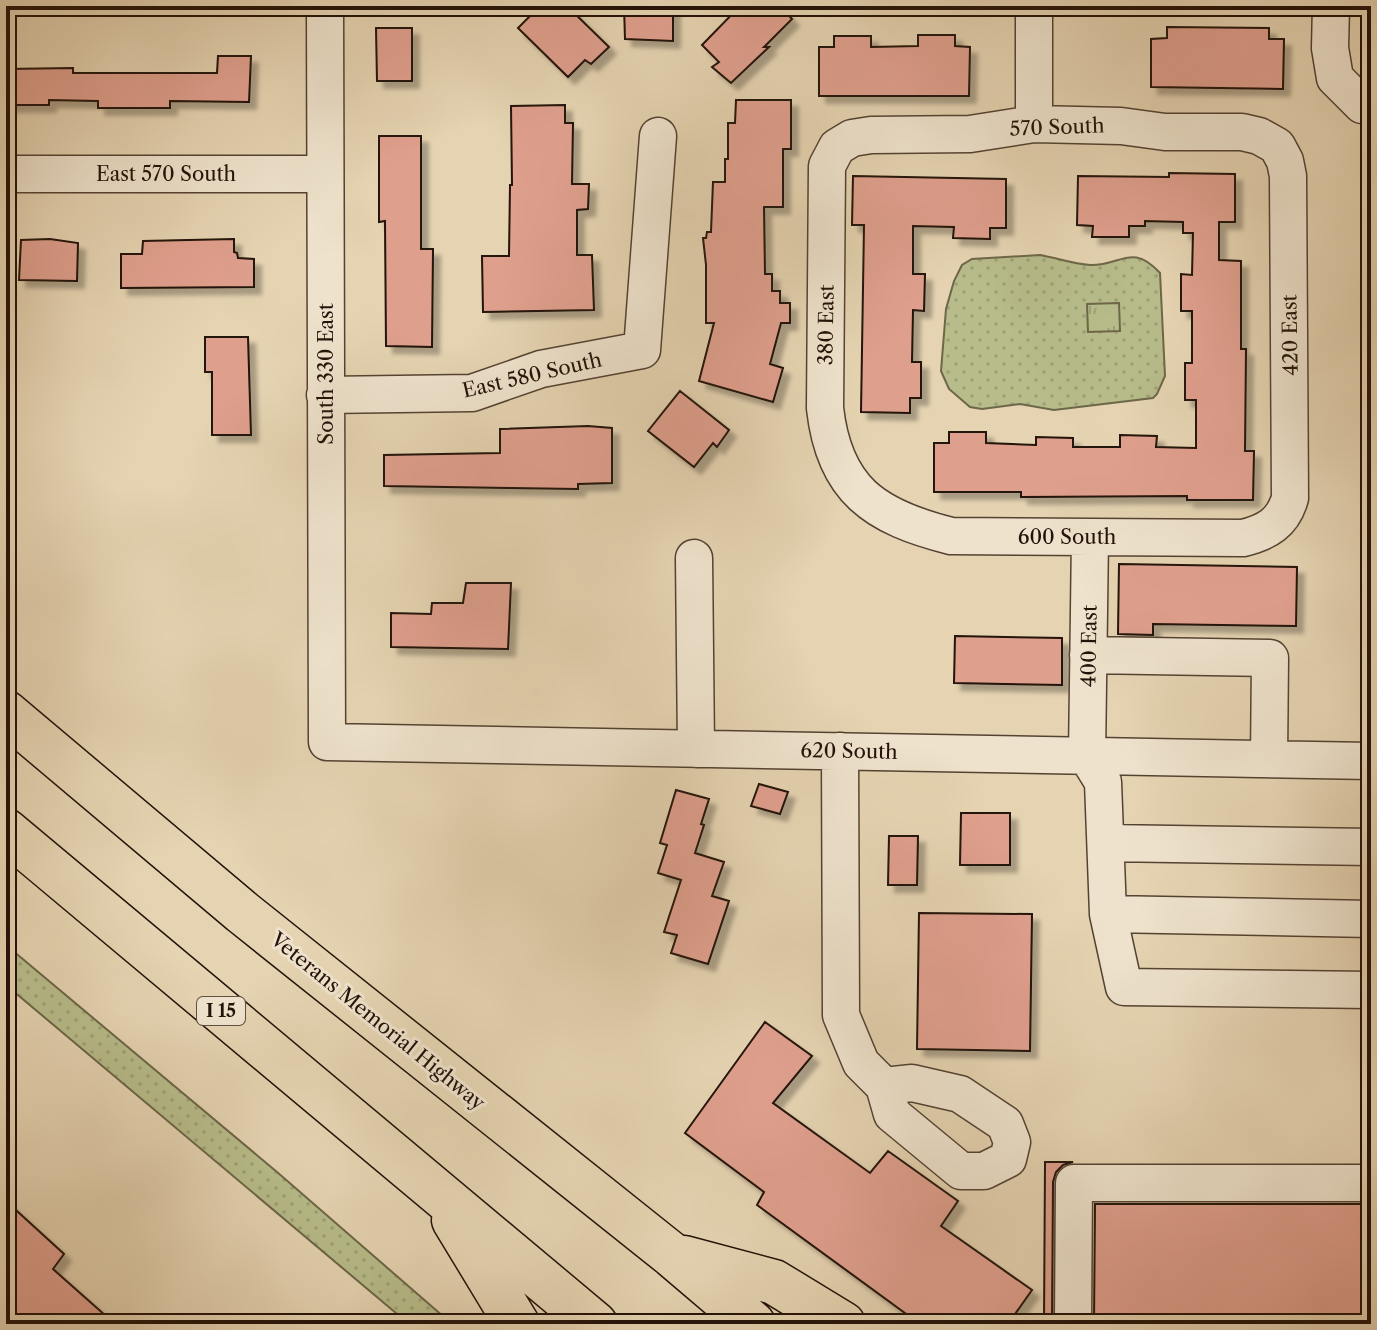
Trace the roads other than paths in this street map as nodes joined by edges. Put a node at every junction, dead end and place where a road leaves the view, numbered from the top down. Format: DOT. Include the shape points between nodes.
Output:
graph roads {
  1 [pos="325,6"];
  2 [pos="1034,6"];
  3 [pos="1331,6"];
  4 [pos="1371,105"];
  5 [pos="1034,124"];
  6 [pos="658,136"];
  7 [pos="1277,146"];
  8 [pos="837,147"];
  9 [pos="6,174"];
  10 [pos="325,174"];
  11 [pos="325,395"];
  12 [pos="862,495"];
  13 [pos="1278,523"];
  14 [pos="1090,537"];
  15 [pos="694,558"];
  16 [pos="1088,655"];
  17 [pos="6,713"];
  18 [pos="327,742"];
  19 [pos="696,749"];
  20 [pos="840,751"];
  21 [pos="1087,756"];
  22 [pos="1269,759"];
  23 [pos="1371,761"];
  24 [pos="6,831"];
  25 [pos="1106,843"];
  26 [pos="1371,847"];
  27 [pos="1108,914"];
  28 [pos="1371,919"];
  29 [pos="1371,990"];
  30 [pos="884,1086"];
  31 [pos="1371,1183"];
  32 [pos="436,1190"];
  33 [pos="672,1255"];
  34 [pos="517,1324"];
  35 [pos="595,1324"];
  36 [pos="753,1324"];
  37 [pos="843,1324"];
  38 [pos="1073,1324"];
  1 -- 10 [label="street, South 330 East"];
  2 -- 5 [label="street"];
  3 -- 4 [label="street" via="1335,78 1362,105"];
  5 -- 7 [label="street, 570 South" via="1242,132"];
  5 -- 8 [label="street, 570 South" via="970,134 871,135"];
  6 -- 11 [label="street, East 580 South" via="642,350 541,369 472,393"];
  7 -- 13 [label="street, 420 East" via="1288,176 1291,374 1290,498"];
  8 -- 12 [label="street, 380 East" via="827,166 825,408 835,455"];
  9 -- 10 [label="street, East 570 South"];
  10 -- 11 [label="street, South 330 East"];
  11 -- 18 [label="street, South 330 East"];
  12 -- 14 [label="street, 600 South" via="911,526 951,536"];
  13 -- 14 [label="street, 600 South" via="1243,538"];
  14 -- 16 [label="street, 400 East"];
  15 -- 19 [label="street"];
  16 -- 21 [label="street, 400 East"];
  16 -- 22 [label="street" via="1270,658"];
  17 -- 33 [label="highway, Veterans Memorial Highway" via="242,912"];
  18 -- 19 [label="street, 620 South"];
  19 -- 20 [label="street, 620 South"];
  20 -- 21 [label="street, 620 South"];
  20 -- 30 [label="street" via="841,1015 861,1063"];
  21 -- 22 [label="street, 620 South"];
  21 -- 25 [label="street" via="1103,782"];
  22 -- 23 [label="street, 620 South"];
  24 -- 32 [label="highway, I 15"];
  25 -- 26 [label="street"];
  25 -- 27 [label="street"];
  27 -- 28 [label="street"];
  27 -- 29 [label="street" via="1124,987"];
  31 -- 38 [label="street" via="1074,1183"];
  32 -- 34 [label="highway"];
  32 -- 35 [label="highway, I 15"];
  33 -- 36 [label="highway, Veterans Memorial Highway"];
  33 -- 37 [label="highway" via="774,1282"];
}
